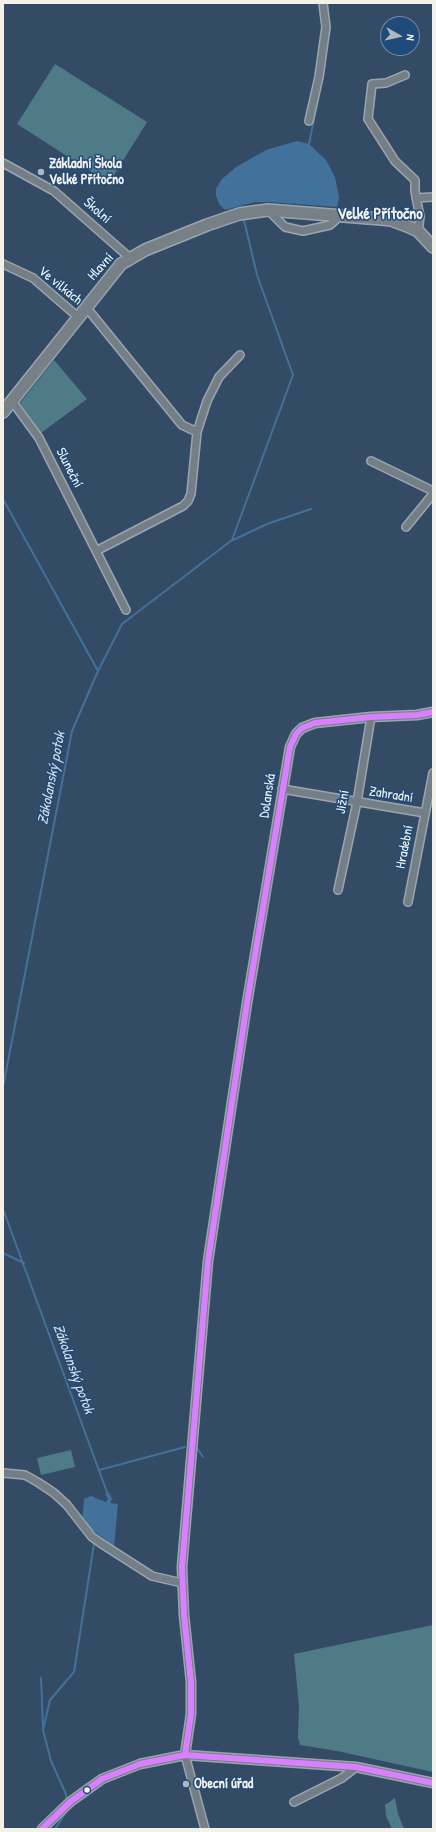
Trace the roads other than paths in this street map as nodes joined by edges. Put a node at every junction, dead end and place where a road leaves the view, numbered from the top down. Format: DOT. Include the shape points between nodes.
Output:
graph roads {
  1 [pos="323,3"];
  2 [pos="404,75"];
  3 [pos="308,121"];
  4 [pos="3,164"];
  5 [pos="433,197"];
  6 [pos="416,198"];
  7 [pos="268,210"];
  8 [pos="340,216"];
  9 [pos="418,232"];
  10 [pos="433,247"];
  11 [pos="130,258"];
  12 [pos="3,264"];
  13 [pos="86,307"];
  14 [pos="78,318"];
  15 [pos="240,355"];
  16 [pos="12,400"];
  17 [pos="3,412"];
  18 [pos="197,432"];
  19 [pos="371,461"];
  20 [pos="433,491"];
  21 [pos="433,494"];
  22 [pos="406,527"];
  23 [pos="98,550"];
  24 [pos="126,610"];
  25 [pos="433,712"];
  26 [pos="371,717"];
  27 [pos="433,774"];
  28 [pos="282,789"];
  29 [pos="357,802"];
  30 [pos="425,814"];
  31 [pos="338,890"];
  32 [pos="408,902"];
  33 [pos="3,1473"];
  34 [pos="182,1583"];
  35 [pos="185,1755"];
  36 [pos="356,1767"];
  37 [pos="433,1783"];
  38 [pos="294,1802"];
  39 [pos="42,1829"];
  40 [pos="205,1829"];
  1 -- 3 [label="street" via="326,27 319,77"];
  2 -- 6 [label="street" via="386,83 372,84 368,119 395,161 415,180"];
  4 -- 11 [label="street, Školní" via="54,191"];
  5 -- 6 [label="street"];
  6 -- 9 [label="street" via="420,217"];
  7 -- 8 [label="main road, Hlavní"];
  7 -- 8 [label="street" via="286,227 303,231 330,225"];
  7 -- 11 [label="main road, Hlavní" via="243,213 173,238"];
  8 -- 9 [label="main road, Hlavní" via="391,220"];
  9 -- 10 [label="main road, Hlavní"];
  11 -- 13 [label="main road, Hlavní" via="121,264"];
  12 -- 14 [label="street, Ve vilkách" via="33,278"];
  13 -- 14 [label="main road, Hlavní"];
  13 -- 18 [label="street" via="182,425"];
  14 -- 16 [label="main road, Hlavní"];
  15 -- 18 [label="street" via="220,377 207,401"];
  16 -- 17 [label="main road, Hlavní"];
  16 -- 23 [label="street, Sluneční" via="39,438"];
  18 -- 23 [label="street" via="188,502"];
  19 -- 20 [label="street"];
  21 -- 22 [label="street"];
  23 -- 24 [label="street, Sluneční"];
  25 -- 26 [label="street, Dolanská"];
  26 -- 28 [label="street, Dolanská" via="315,722 302,728 290,747"];
  26 -- 29 [label="street, Jižní"];
  27 -- 30 [label="street, Hradební"];
  28 -- 29 [label="street, Zahradní"];
  28 -- 34 [label="street, Dolanská" via="208,1261"];
  29 -- 30 [label="street, Zahradní"];
  29 -- 31 [label="street, Jižní"];
  30 -- 32 [label="street, Hradební"];
  33 -- 34 [label="street" via="25,1475 39,1483 54,1493 92,1537 102,1544 152,1576"];
  34 -- 35 [label="street, Dolanská" via="191,1682 191,1714"];
  35 -- 36 [label="street"];
  35 -- 39 [label="street" via="154,1760 102,1779 70,1802"];
  35 -- 40 [label="street"];
  36 -- 37 [label="street"];
  36 -- 38 [label="street" via="342,1778"];
}
